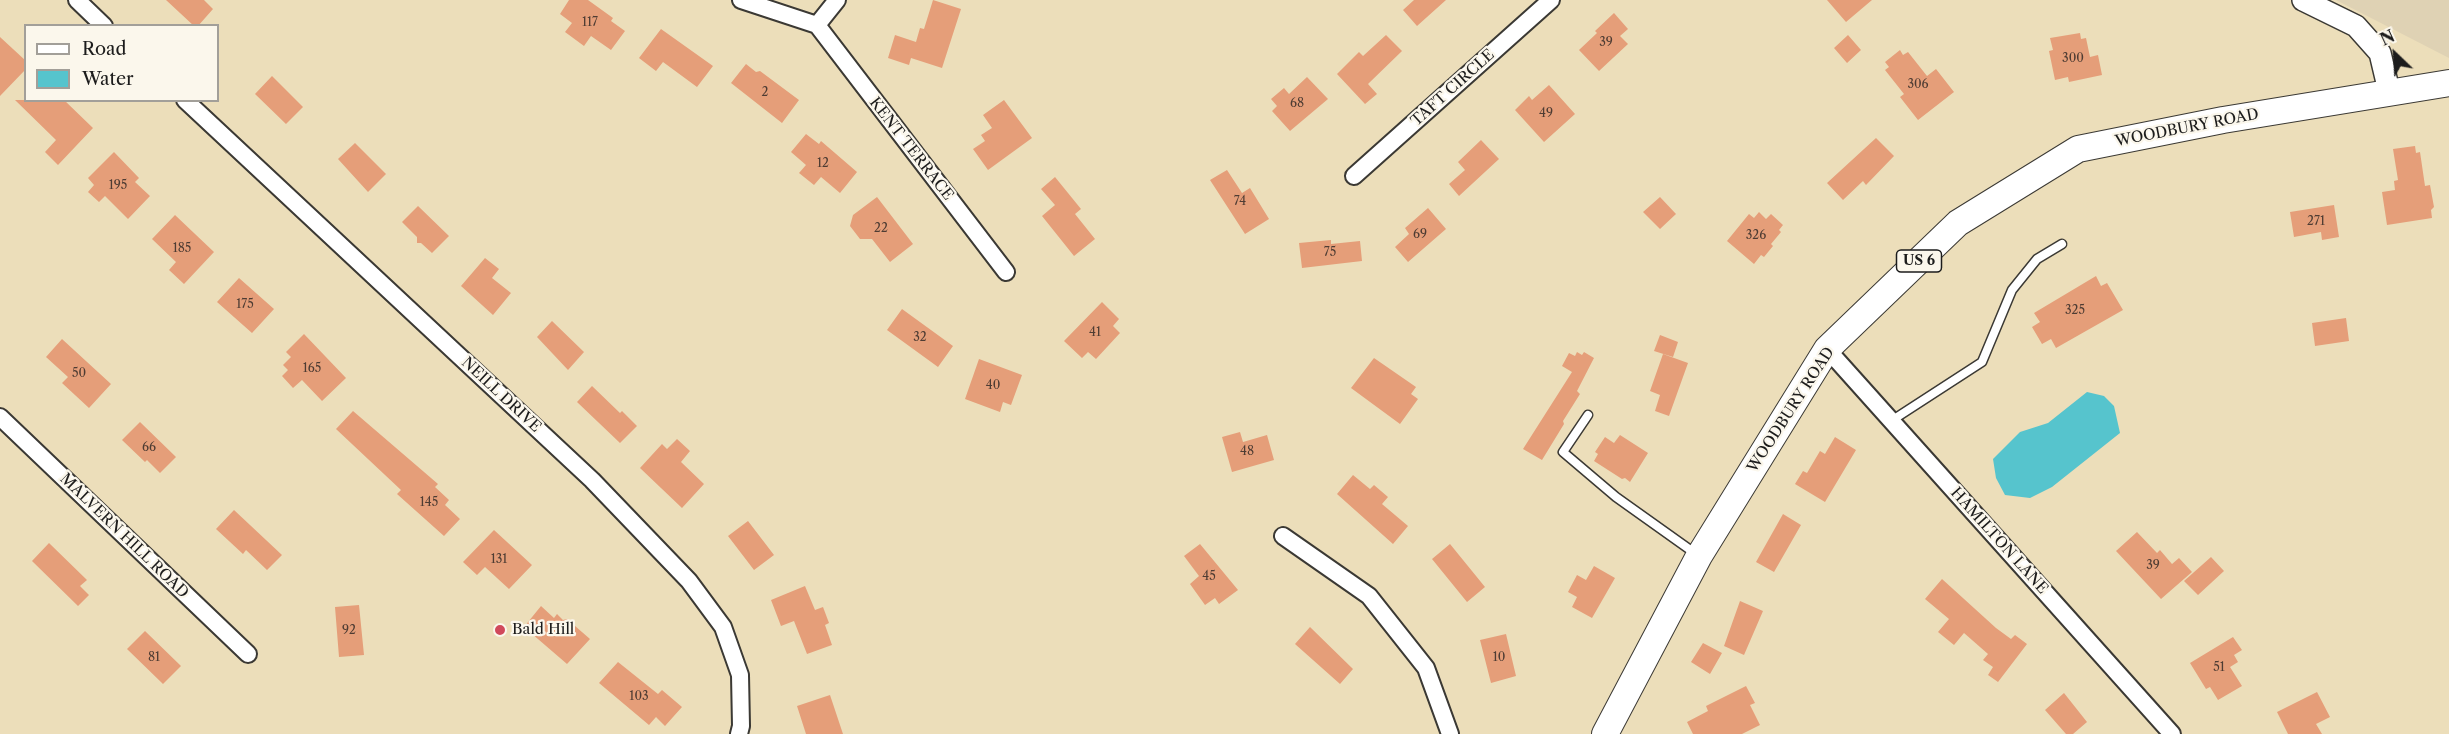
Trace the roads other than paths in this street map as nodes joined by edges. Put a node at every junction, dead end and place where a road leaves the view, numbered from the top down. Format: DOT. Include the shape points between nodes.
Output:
graph roads {
  1 [pos="77,0"];
  2 [pos="741,0"];
  3 [pos="837,0"];
  4 [pos="1551,0"];
  5 [pos="2303,0"];
  6 [pos="102,24"];
  7 [pos="816,25"];
  8 [pos="2449,83"];
  9 [pos="2389,91"];
  10 [pos="187,102"];
  11 [pos="1354,176"];
  12 [pos="2062,244"];
  13 [pos="1006,272"];
  14 [pos="1827,349"];
  15 [pos="1588,415"];
  16 [pos="0,417"];
  17 [pos="1891,421"];
  18 [pos="1283,536"];
  19 [pos="1699,556"];
  20 [pos="248,654"];
  21 [pos="739,734"];
  22 [pos="1450,734"];
  23 [pos="1605,734"];
  24 [pos="2172,734"];
  1 -- 6 [label="street"];
  2 -- 7 [label="street"];
  3 -- 7 [label="street"];
  4 -- 11 [label="street, TAFT CIRCLE"];
  5 -- 9 [label="street" via="2356,26 2380,53"];
  7 -- 13 [label="street, KENT TERRACE"];
  8 -- 9 [label="main road, WOODBURY ROAD / US 6"];
  9 -- 14 [label="main road, WOODBURY ROAD / US 6" via="2078,149 1958,223"];
  10 -- 21 [label="street, NEILL DRIVE" via="592,480 689,581 723,627 740,675"];
  12 -- 17 [label="lane" via="2037,260 2012,290 1982,362"];
  14 -- 17 [label="street, HAMILTON LANE"];
  14 -- 19 [label="main road, WOODBURY ROAD / US 6"];
  15 -- 19 [label="lane" via="1563,452 1616,497"];
  16 -- 20 [label="street, MALVERN HILL ROAD"];
  17 -- 24 [label="street, HAMILTON LANE"];
  18 -- 22 [label="street" via="1370,596 1426,668"];
  19 -- 23 [label="main road, WOODBURY ROAD / US 6"];
}
